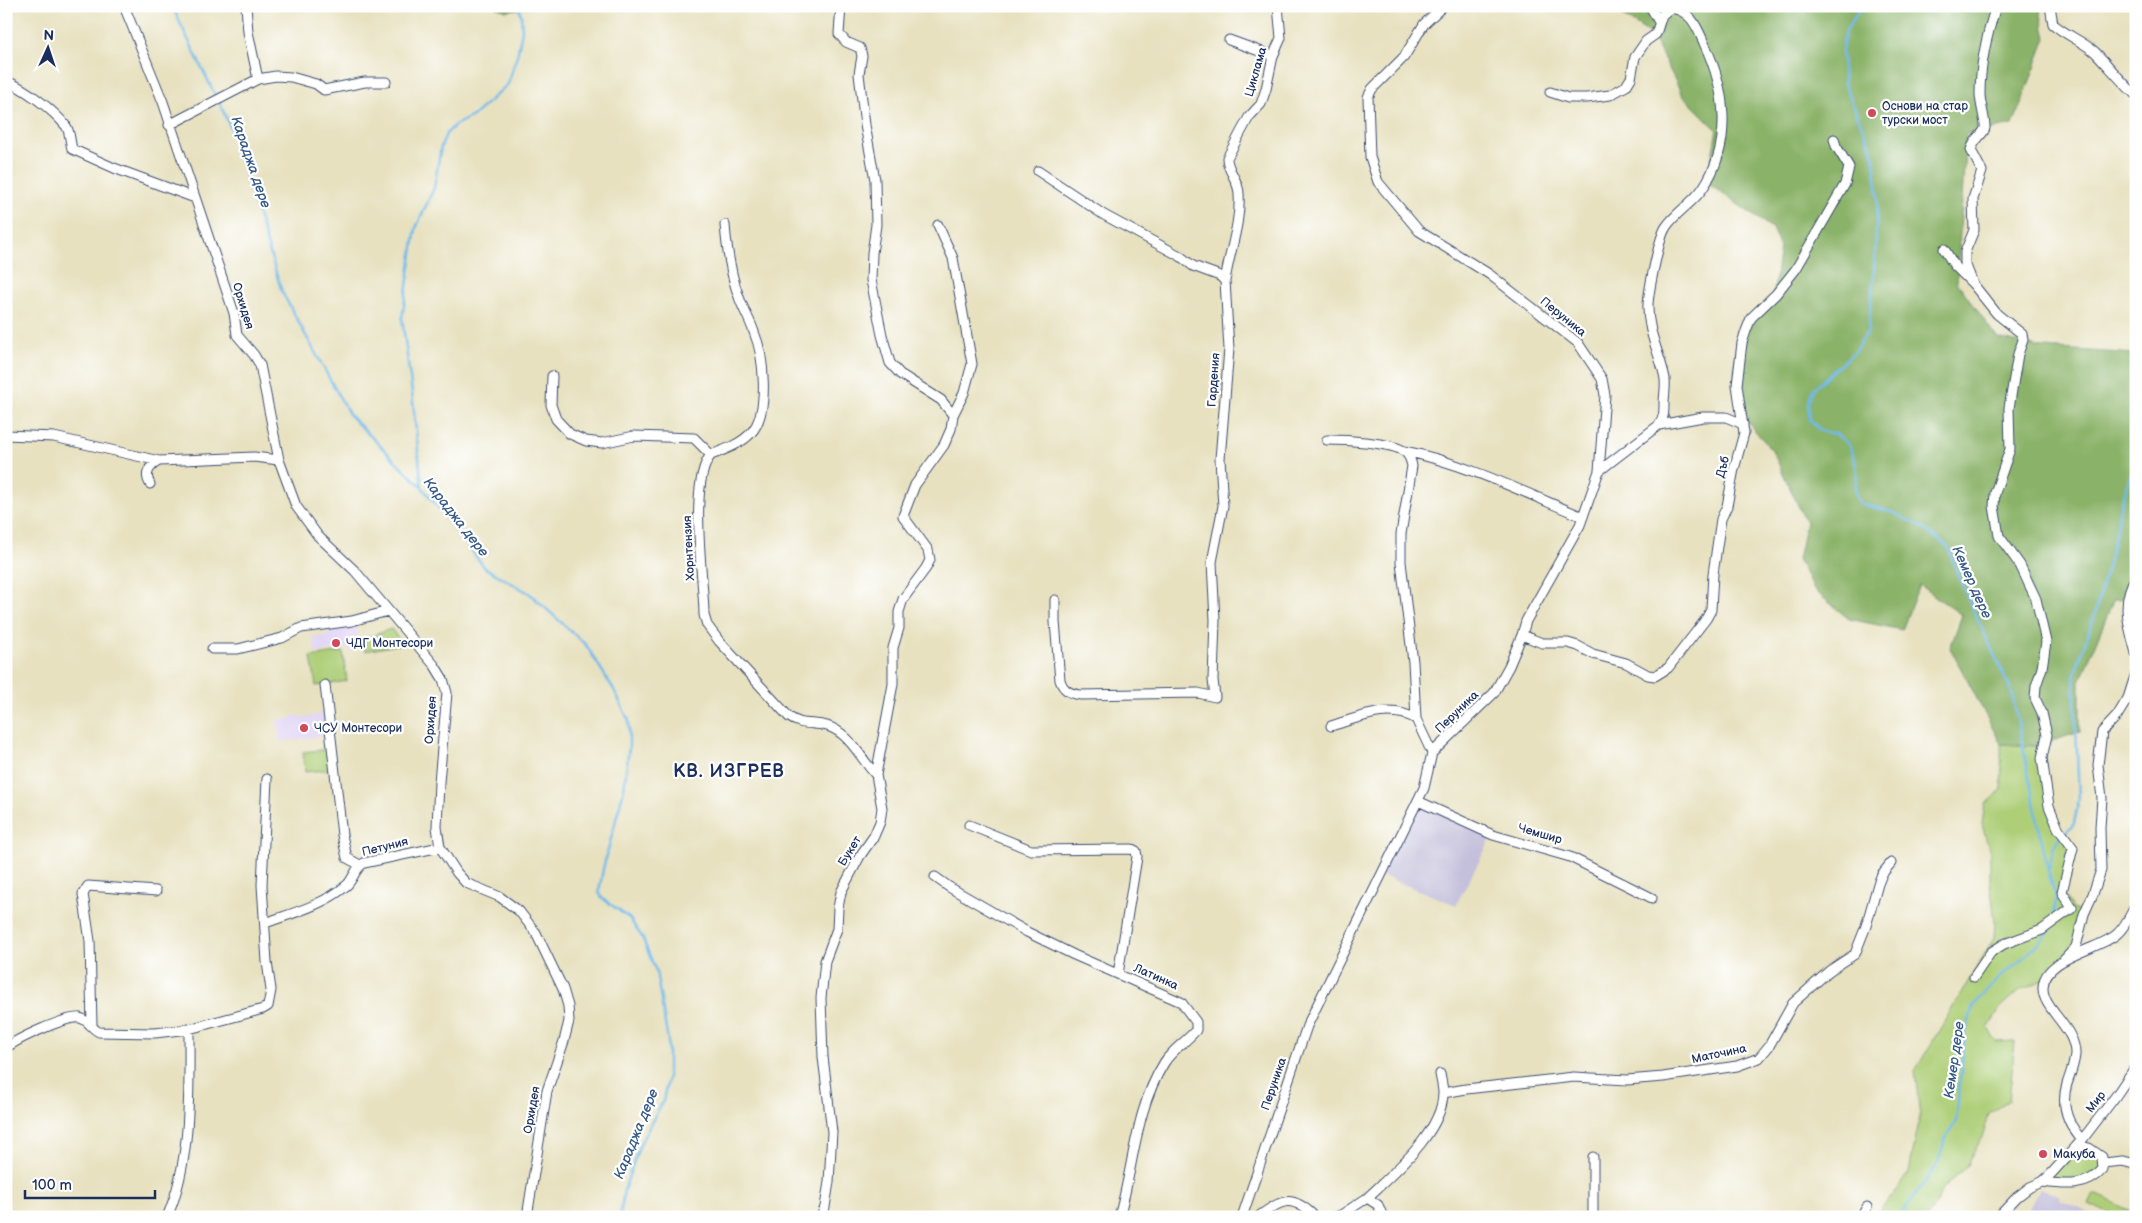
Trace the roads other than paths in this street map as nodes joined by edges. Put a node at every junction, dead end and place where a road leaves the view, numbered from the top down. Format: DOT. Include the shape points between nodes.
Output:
graph roads {
  1 [pos="124,6"];
  2 [pos="246,6"];
  3 [pos="841,6"];
  4 [pos="1278,6"];
  5 [pos="1443,6"];
  6 [pos="1650,6"];
  7 [pos="1996,6"];
  8 [pos="2050,6"];
  9 [pos="1659,22"];
  10 [pos="1229,40"];
  11 [pos="1273,56"];
  12 [pos="258,79"];
  13 [pos="6,81"];
  14 [pos="386,82"];
  15 [pos="1550,92"];
  16 [pos="2136,95"];
  17 [pos="169,125"];
  18 [pos="1834,139"];
  19 [pos="1038,171"];
  20 [pos="1240,194"];
  21 [pos="195,198"];
  22 [pos="938,225"];
  23 [pos="725,226"];
  24 [pos="1944,249"];
  25 [pos="1225,282"];
  26 [pos="1973,284"];
  27 [pos="552,376"];
  28 [pos="953,415"];
  29 [pos="1743,424"];
  30 [pos="1659,425"];
  31 [pos="6,435"];
  32 [pos="1327,440"];
  33 [pos="1404,451"];
  34 [pos="711,455"];
  35 [pos="278,460"];
  36 [pos="160,461"];
  37 [pos="1599,471"];
  38 [pos="150,484"];
  39 [pos="1583,517"];
  40 [pos="2136,577"];
  41 [pos="1055,600"];
  42 [pos="388,611"];
  43 [pos="1522,635"];
  44 [pos="212,649"];
  45 [pos="2136,653"];
  46 [pos="2136,674"];
  47 [pos="324,685"];
  48 [pos="1416,719"];
  49 [pos="1331,726"];
  50 [pos="1432,753"];
  51 [pos="876,775"];
  52 [pos="267,779"];
  53 [pos="1418,801"];
  54 [pos="969,825"];
  55 [pos="440,847"];
  56 [pos="1891,863"];
  57 [pos="360,865"];
  58 [pos="935,877"];
  59 [pos="156,890"];
  60 [pos="1652,898"];
  61 [pos="2136,905"];
  62 [pos="2072,908"];
  63 [pos="265,923"];
  64 [pos="2079,929"];
  65 [pos="2063,961"];
  66 [pos="1118,974"];
  67 [pos="1974,977"];
  68 [pos="92,1026"];
  69 [pos="189,1029"];
  70 [pos="6,1048"];
  71 [pos="2136,1066"];
  72 [pos="1440,1074"];
  73 [pos="1443,1094"];
  74 [pos="2082,1140"];
  75 [pos="2071,1150"];
  76 [pos="1593,1157"];
  77 [pos="2104,1163"];
  78 [pos="2136,1164"];
  79 [pos="2042,1182"];
  80 [pos="1368,1198"];
  81 [pos="1867,1207"];
  82 [pos="167,1216"];
  83 [pos="527,1217"];
  84 [pos="821,1217"];
  85 [pos="1119,1217"];
  86 [pos="1242,1217"];
  87 [pos="1258,1217"];
  88 [pos="1315,1217"];
  89 [pos="1334,1217"];
  90 [pos="1384,1217"];
  91 [pos="1593,1217"];
  92 [pos="1862,1217"];
  93 [pos="1998,1217"];
  1 -- 17 [label="street, Орхидея"];
  2 -- 12 [label="street"];
  3 -- 28 [label="street" via="840,34 846,42 860,48 862,56 859,74 875,180 876,225 871,280 882,336 890,364 941,400"];
  4 -- 11 [label="street, Циклама" via="1281,38"];
  5 -- 37 [label="street, Перуника" via="1424,24 1404,57 1372,89 1368,104 1370,157 1378,182 1419,231 1489,274 1578,343 1602,379 1605,395"];
  6 -- 9 [label="street"];
  7 -- 26 [label="street" via="1988,30 1980,77 1981,112 1986,126 1973,142 1971,150 1982,171 1973,199 1974,230 1965,252 1965,263"];
  8 -- 16 [label="street" via="2053,24 2095,52"];
  9 -- 15 [label="street" via="1656,34 1646,41 1635,58 1632,78 1626,86 1610,95 1587,98 1568,98"];
  9 -- 30 [label="street" via="1662,14 1670,8 1685,12 1694,21 1709,54 1722,97 1724,116 1723,135 1712,172 1702,190 1665,228 1661,241 1648,303 1653,344 1665,381 1664,414"];
  10 -- 11 [label="street"];
  11 -- 20 [label="street, Циклама" via="1261,104 1249,117 1227,158"];
  12 -- 14 [label="street" via="291,77 316,84 324,90 365,82"];
  12 -- 17 [label="street"];
  13 -- 21 [label="street" via="46,107 67,127 72,149"];
  17 -- 21 [label="street, Орхидея"];
  18 -- 29 [label="street, Дъб" via="1849,167 1845,184 1796,269 1751,318 1742,343 1737,385"];
  19 -- 25 [label="street" via="1104,215 1193,266 1220,276"];
  20 -- 25 [label="street, Гардения"];
  21 -- 35 [label="street, Орхидея" via="234,313 238,335 260,365"];
  22 -- 28 [label="street" via="953,258 972,364 964,393"];
  23 -- 34 [label="street" via="728,260 760,352 763,401 751,433 729,448"];
  24 -- 26 [label="street" via="1954,265"];
  25 -- 41 [label="street, Гардения" via="1229,349 1220,459 1223,506 1212,562 1215,696 1198,693 1081,696 1067,691 1060,680"];
  26 -- 62 [label="street" via="1997,314 2022,334 2023,340 2009,408 2010,449 1995,493 1994,506 1999,536 2020,565 2036,599 2046,642 2036,698 2047,735 2042,758 2049,806 2073,852 2062,892"];
  27 -- 34 [label="street" via="551,405 556,419 570,434 602,443 634,436 694,438"];
  28 -- 51 [label="street, Букет" via="944,445 915,485 903,516 928,550 930,560 903,599 899,612 899,628 893,648 893,684"];
  29 -- 30 [label="street" via="1726,417 1703,417"];
  29 -- 43 [label="street, Дъб" via="1742,445 1718,535 1711,610 1668,668 1654,676 1578,646 1542,643"];
  30 -- 37 [label="street"];
  31 -- 36 [label="street" via="54,437"];
  32 -- 33 [label="street" via="1370,443"];
  33 -- 39 [label="street" via="1496,481"];
  33 -- 48 [label="street" via="1412,466 1400,562 1413,662"];
  34 -- 51 [label="street, Хорнтензия" via="705,461 700,482 699,528 707,625 789,717 800,723 826,726 839,732"];
  35 -- 36 [label="street" via="254,457"];
  35 -- 42 [label="street, Орхидея" via="304,519 355,571"];
  36 -- 38 [label="street" via="152,464 148,471"];
  37 -- 39 [label="street, Перуника"];
  39 -- 43 [label="street, Перуника" via="1526,621"];
  40 -- 45 [label="street" via="2127,595 2126,610"];
  42 -- 44 [label="street" via="352,621 301,628 282,638 238,648"];
  42 -- 55 [label="street, Орхидея" via="435,666 447,693 439,782 437,827"];
  43 -- 50 [label="street, Перуника" via="1494,693"];
  46 -- 64 [label="street" via="2128,698 2102,732 2098,764 2102,798 2101,870"];
  47 -- 57 [label="street" via="342,834 347,858"];
  48 -- 49 [label="street" via="1397,711 1379,712"];
  48 -- 50 [label="street"];
  50 -- 53 [label="street, Перуника"];
  51 -- 84 [label="street, Букет" via="882,808 880,822 841,892 837,929 825,961 822,984 824,1057 832,1132 829,1182"];
  52 -- 63 [label="street" via="262,885"];
  53 -- 60 [label="street, Чемшир" via="1494,835 1570,856"];
  53 -- 86 [label="street, Перуника" via="1307,1026"];
  54 -- 66 [label="street" via="1031,850 1136,851"];
  55 -- 57 [label="street, Петуния"];
  55 -- 83 [label="street, Орхидея" via="466,883 500,897 524,918 551,961 568,1006 569,1021 547,1092"];
  56 -- 73 [label="street, Маточина" via="1878,884 1855,954 1829,971 1793,1003 1770,1046 1759,1058 1736,1066 1663,1077 1627,1080 1574,1077"];
  57 -- 63 [label="street, Петуния" via="348,884 323,902"];
  58 -- 66 [label="street, Латинка" via="1027,932"];
  59 -- 68 [label="street" via="88,886 84,889 90,941"];
  61 -- 65 [label="street" via="2116,935"];
  62 -- 64 [label="street"];
  62 -- 67 [label="street" via="2042,930 1991,952"];
  63 -- 69 [label="street" via="271,990 268,1006"];
  64 -- 65 [label="street" via="2076,946"];
  65 -- 74 [label="street" via="2044,979 2043,993 2074,1042 2075,1057 2066,1088 2065,1107 2068,1120"];
  66 -- 85 [label="street, Латинка" via="1181,1002 1196,1022 1196,1030 1165,1061 1150,1089 1139,1123"];
  68 -- 69 [label="street" via="99,1032 155,1033"];
  68 -- 70 [label="street" via="80,1018 73,1019 45,1028"];
  69 -- 82 [label="street" via="188,1114 183,1158"];
  71 -- 74 [label="street, Мир"];
  72 -- 73 [label="street"];
  73 -- 80 [label="street" via="1435,1122 1426,1135"];
  74 -- 75 [label="street, Мир"];
  75 -- 77 [label="street" via="2081,1146 2089,1148 2102,1157"];
  75 -- 79 [label="street, Мир"];
  76 -- 91 [label="street"];
  77 -- 78 [label="street" via="2122,1161"];
  77 -- 79 [label="street" via="2099,1173 2082,1183"];
  79 -- 93 [label="street, Мир" via="2030,1186"];
  80 -- 89 [label="street"];
  80 -- 90 [label="street" via="1378,1205"];
  81 -- 92 [label="street"];
  87 -- 88 [label="street" via="1283,1201 1306,1207"];
}
